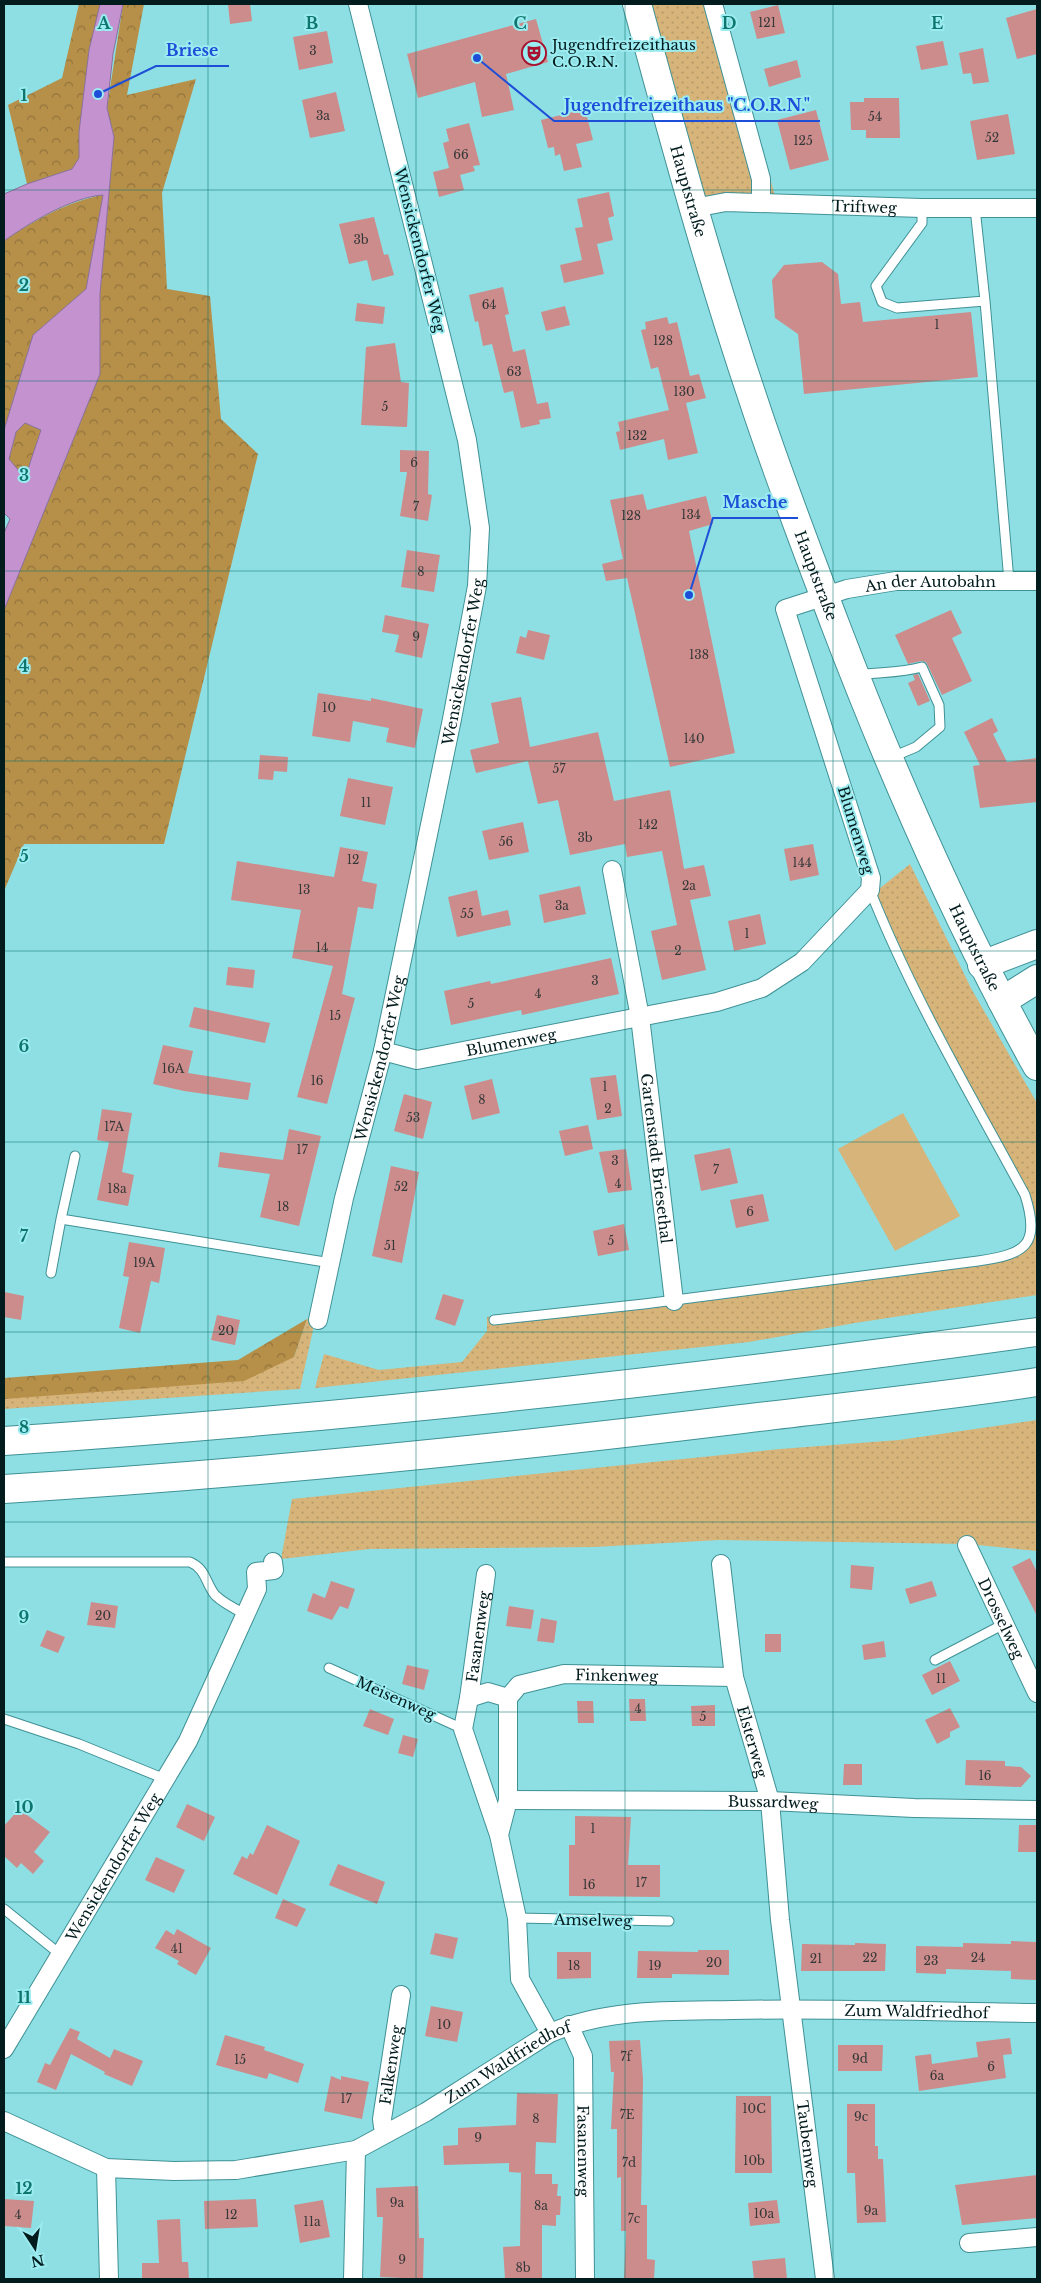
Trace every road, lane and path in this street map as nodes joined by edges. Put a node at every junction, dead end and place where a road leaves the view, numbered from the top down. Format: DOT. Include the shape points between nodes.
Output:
graph roads {
  1 [pos="358,4"];
  2 [pos="637,4"];
  3 [pos="713,4"];
  4 [pos="761,203"];
  5 [pos="694,208"];
  6 [pos="922,208"];
  7 [pos="975,208"];
  8 [pos="1037,208"];
  9 [pos="985,302"];
  10 [pos="1008,581"];
  11 [pos="1037,581"];
  12 [pos="825,596"];
  13 [pos="855,676"];
  14 [pos="888,759"];
  15 [pos="612,870"];
  16 [pos="870,890"];
  17 [pos="1037,944"];
  18 [pos="982,965"];
  19 [pos="1037,979"];
  20 [pos="1002,1001"];
  21 [pos="640,1017"];
  22 [pos="383,1052"];
  23 [pos="1037,1066"];
  24 [pos="75,1156"];
  25 [pos="61,1220"];
  26 [pos="331,1262"];
  27 [pos="51,1273"];
  28 [pos="674,1301"];
  29 [pos="318,1320"];
  30 [pos="494,1320"];
  31 [pos="1037,1332"];
  32 [pos="1037,1382"];
  33 [pos="4,1441"];
  34 [pos="4,1489"];
  35 [pos="967,1545"];
  36 [pos="4,1562"];
  37 [pos="273,1562"];
  38 [pos="721,1564"];
  39 [pos="486,1574"];
  40 [pos="245,1614"];
  41 [pos="1004,1624"];
  42 [pos="935,1660"];
  43 [pos="329,1668"];
  44 [pos="734,1677"];
  45 [pos="1037,1693"];
  46 [pos="469,1698"];
  47 [pos="508,1698"];
  48 [pos="4,1719"];
  49 [pos="463,1729"];
  50 [pos="165,1779"];
  51 [pos="508,1800"];
  52 [pos="770,1801"];
  53 [pos="1037,1810"];
  54 [pos="499,1835"];
  55 [pos="4,1909"];
  56 [pos="517,1918"];
  57 [pos="669,1921"];
  58 [pos="61,1956"];
  59 [pos="401,1995"];
  60 [pos="792,2009"];
  61 [pos="1037,2014"];
  62 [pos="569,2025"];
  63 [pos="550,2033"];
  64 [pos="4,2049"];
  65 [pos="6,2127"];
  66 [pos="387,2133"];
  67 [pos="356,2150"];
  68 [pos="106,2168"];
  69 [pos="1037,2237"];
  70 [pos="969,2243"];
  71 [pos="109,2279"];
  72 [pos="353,2279"];
  73 [pos="585,2279"];
  74 [pos="824,2279"];
  1 -- 22 [label="street, Wensickendorfer Weg" via="467,440 480,528 478,586 470,633"];
  2 -- 5 [label="main road, Hauptstraße"];
  3 -- 4 [label="street" via="761,179"];
  4 -- 5 [label="street, Triftweg" via="726,202"];
  4 -- 6 [label="street, Triftweg"];
  5 -- 12 [label="main road, Hauptstraße" via="753,398"];
  6 -- 7 [label="street, Triftweg"];
  6 -- 9 [label="lane" via="922,223 876,286 882,302 897,308"];
  7 -- 8 [label="street, Triftweg"];
  7 -- 9 [label="lane"];
  9 -- 10 [label="lane"];
  10 -- 11 [label="street, An der Autobahn"];
  10 -- 12 [label="street, An der Autobahn" via="896,581"];
  12 -- 13 [label="main road, Hauptstraße"];
  12 -- 16 [label="street, Blumenweg" via="785,609 868,866"];
  13 -- 14 [label="main road, Hauptstraße"];
  13 -- 14 [label="lane" via="904,673 922,667 939,705 940,727 922,743"];
  14 -- 18 [label="main road, Hauptstraße"];
  15 -- 21 [label="street"];
  16 -- 21 [label="street, Blumenweg" via="802,962 768,985 717,1002"];
  16 -- 28 [label="lane" via="918,998 1025,1195 1032,1229 1028,1240 1021,1250 1003,1257"];
  17 -- 18 [label="main road"];
  18 -- 20 [label="main road, Hauptstraße"];
  19 -- 20 [label="main road"];
  20 -- 23 [label="main road, Hauptstraße"];
  21 -- 22 [label="street, Blumenweg" via="417,1060"];
  21 -- 28 [label="street, Gartenstadt Briesethal"];
  22 -- 26 [label="street, Wensickendorfer Weg" via="344,1198"];
  24 -- 25 [label="lane"];
  25 -- 26 [label="lane"];
  25 -- 27 [label="lane"];
  26 -- 29 [label="street, Wensickendorfer Weg"];
  28 -- 30 [label="lane"];
  31 -- 33 [label="main road" via="558,1393 342,1415"];
  32 -- 34 [label="main road" via="631,1433 220,1473"];
  35 -- 41 [label="street, Drosselweg"];
  36 -- 40 [label="lane" via="190,1562 198,1565 217,1596"];
  37 -- 40 [label="street, Wensickendorfer Weg" via="274,1570 256,1572 257,1588"];
  38 -- 44 [label="street, Elsterweg"];
  39 -- 46 [label="street, Fasanenweg"];
  40 -- 50 [label="street, Wensickendorfer Weg" via="188,1741"];
  41 -- 42 [label="lane"];
  41 -- 45 [label="street, Drosselweg"];
  43 -- 49 [label="lane, Meisenweg"];
  44 -- 47 [label="street, Finkenweg" via="564,1674 519,1685"];
  44 -- 52 [label="street, Elsterweg"];
  46 -- 47 [label="street, Fasanenweg" via="488,1692"];
  46 -- 49 [label="street, Fasanenweg"];
  47 -- 51 [label="street, Fasanenweg"];
  48 -- 50 [label="lane, Wensickendorfer Weg" via="79,1744"];
  49 -- 54 [label="street, Fasanenweg"];
  50 -- 58 [label="street, Wensickendorfer Weg"];
  51 -- 52 [label="street, Bussardweg"];
  51 -- 54 [label="street, Fasanenweg"];
  52 -- 53 [label="street, Bussardweg"];
  52 -- 60 [label="street, Elsterweg" via="780,1920"];
  54 -- 56 [label="street, Fasanenweg"];
  55 -- 58 [label="lane, Wensickendorfer Weg"];
  56 -- 57 [label="lane, Amselweg"];
  56 -- 63 [label="street, Fasanenweg" via="520,1979"];
  58 -- 64 [label="street, Wensickendorfer Weg"];
  59 -- 66 [label="street, Falkenweg" via="382,2119"];
  60 -- 61 [label="street, Zum Waldfriedhof"];
  60 -- 62 [label="street, Zum Waldfriedhof" via="668,2011 607,2016"];
  60 -- 74 [label="street, Taubenweg"];
  62 -- 63 [label="street, Zum Waldfriedhof"];
  62 -- 73 [label="street, Fasanenweg" via="583,2056"];
  63 -- 66 [label="street, Zum Waldfriedhof"];
  65 -- 68 [label="street, Zum Waldfriedhof"];
  66 -- 67 [label="street, Zum Waldfriedhof"];
  67 -- 68 [label="street, Zum Waldfriedhof" via="236,2170"];
  67 -- 72 [label="street"];
  68 -- 71 [label="street"];
  69 -- 70 [label="street"];
}
